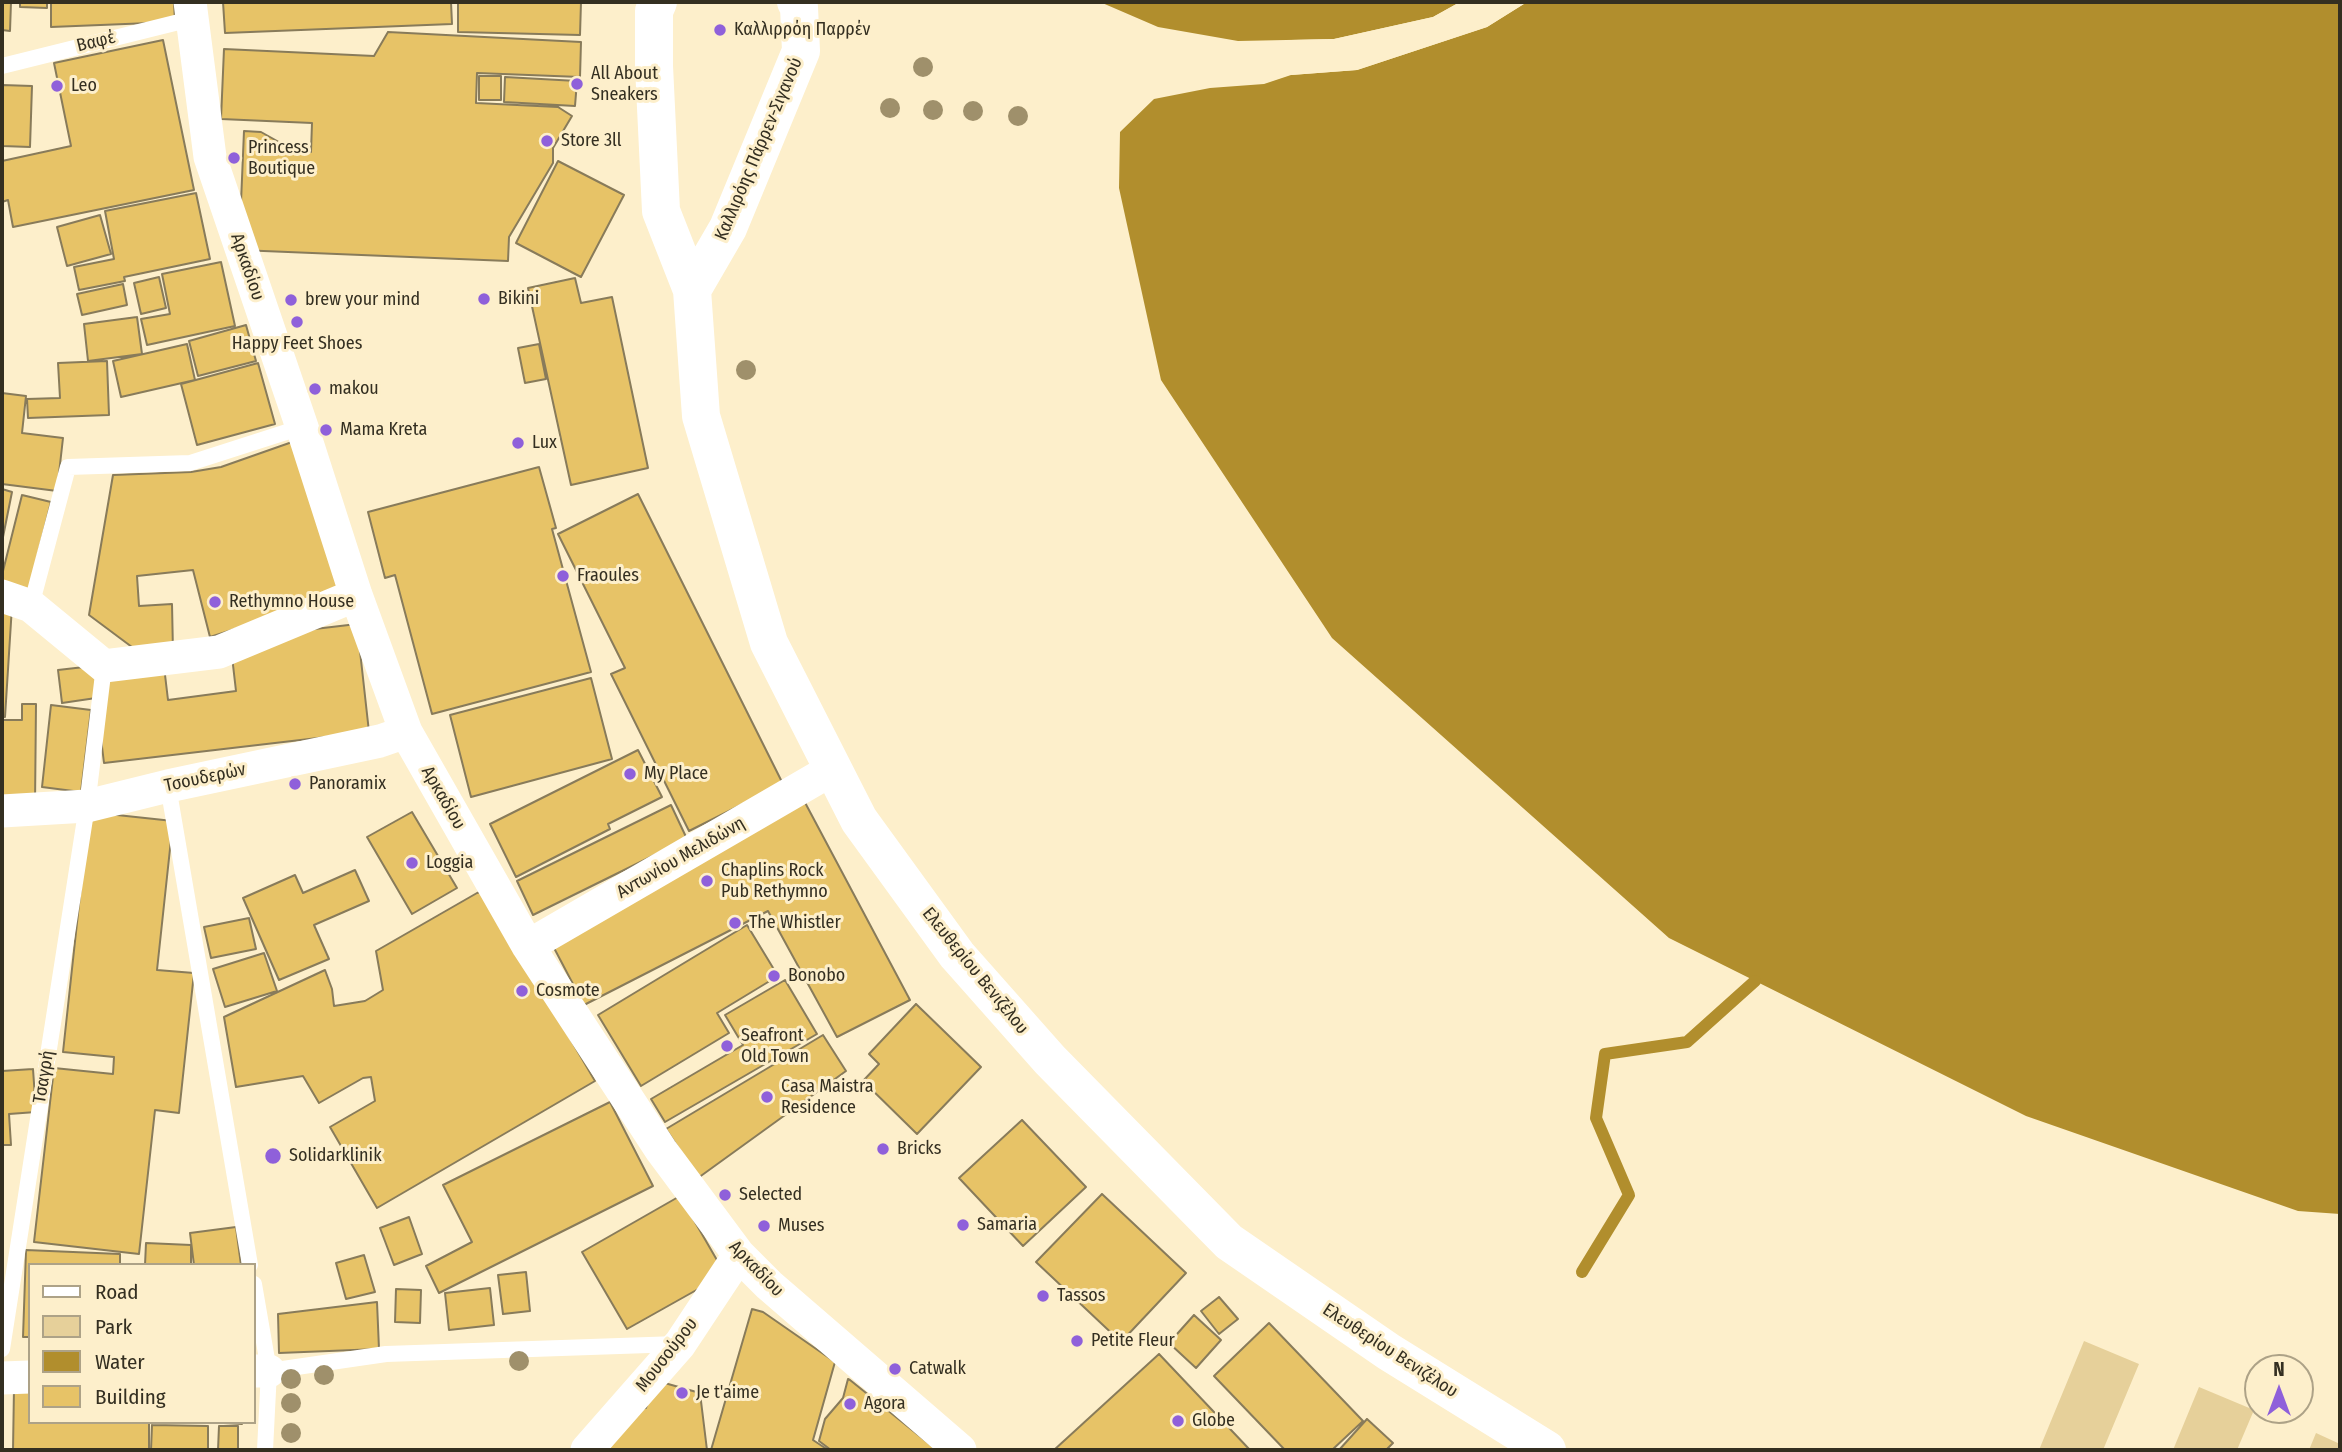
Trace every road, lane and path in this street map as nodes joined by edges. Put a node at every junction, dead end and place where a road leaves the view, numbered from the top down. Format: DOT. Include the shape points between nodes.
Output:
graph roads {
  1 [pos="658,2"];
  2 [pos="796,2"];
  3 [pos="190,11"];
  4 [pos="2,65"];
  5 [pos="691,290"];
  6 [pos="302,427"];
  7 [pos="356,595"];
  8 [pos="16,601"];
  9 [pos="104,666"];
  10 [pos="406,732"];
  11 [pos="833,769"];
  12 [pos="167,786"];
  13 [pos="87,806"];
  14 [pos="2,811"];
  15 [pos="528,946"];
  16 [pos="739,1255"];
  17 [pos="250,1263"];
  18 [pos="256,1309"];
  19 [pos="680,1344"];
  20 [pos="2,1349"];
  21 [pos="261,1371"];
  22 [pos="28,1377"];
  23 [pos="2,1378"];
  24 [pos="1540,1449"];
  25 [pos="265,1450"];
  26 [pos="587,1450"];
  27 [pos="960,1450"];
  1 -- 5 [label="main road" via="654,66 661,211"];
  2 -- 5 [label="main road, Καλλιρόης Πάρρεν-Σιγανού" via="801,51 728,228"];
  3 -- 4 [label="lane, Βαφέ"];
  3 -- 6 [label="street, Αρκαδίου" via="210,157"];
  5 -- 11 [label="main road, Ελευθερίου Βενιζέλου" via="701,416 709,443 769,643"];
  6 -- 7 [label="street, Αρκαδίου"];
  6 -- 8 [label="lane" via="190,463 68,467"];
  7 -- 9 [label="street" via="219,652"];
  7 -- 10 [label="street, Αρκαδίου"];
  8 -- 9 [label="street"];
  9 -- 13 [label="lane, Τσαγρή"];
  10 -- 12 [label="street, Τσουδερών"];
  10 -- 15 [label="street, Αρκαδίου"];
  11 -- 15 [label="street, Αντωνίου Μελιδώνη"];
  11 -- 24 [label="main road, Ελευθερίου Βενιζέλου" via="859,820 957,955 1050,1060 1229,1242"];
  12 -- 13 [label="street, Τσουδερών"];
  12 -- 17 [label="lane"];
  13 -- 14 [label="street, Τσουδερών"];
  13 -- 20 [label="lane, Τσαγρή"];
  15 -- 16 [label="street, Αρκαδίου" via="661,1150"];
  16 -- 19 [label="street, Μουσούρου"];
  16 -- 27 [label="street, Αρκαδίου"];
  18 -- 21 [label="lane"];
  19 -- 21 [label="lane" via="386,1354"];
  19 -- 26 [label="street, Μουσούρου"];
  21 -- 25 [label="lane"];
  22 -- 23 [label="street"];
}
